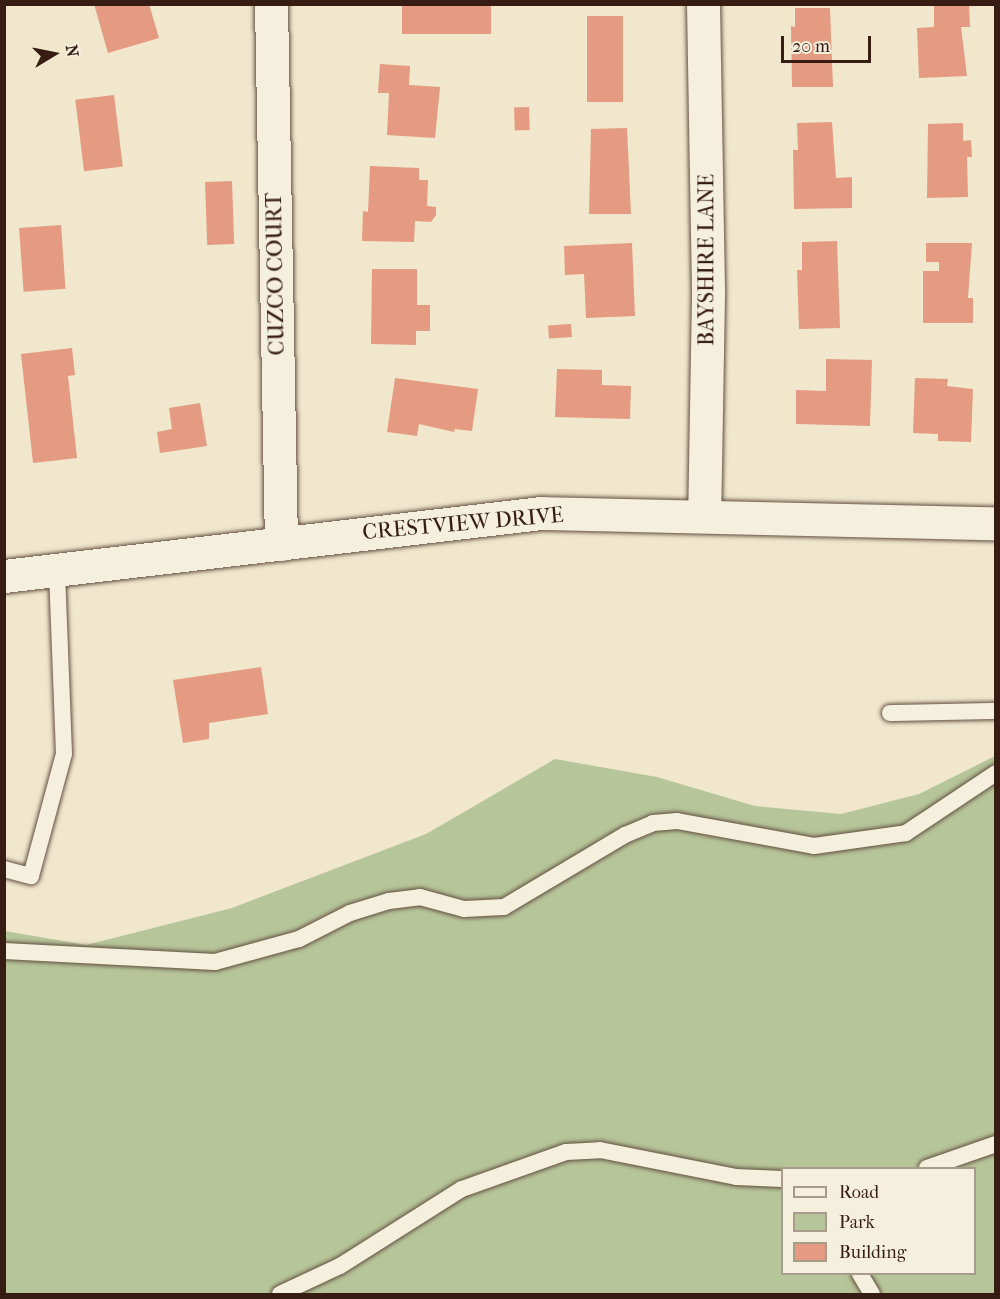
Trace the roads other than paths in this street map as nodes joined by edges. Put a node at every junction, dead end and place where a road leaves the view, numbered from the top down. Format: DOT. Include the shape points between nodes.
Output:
graph roads {
  1 [pos="271,4"];
  2 [pos="703,4"];
  3 [pos="704,515"];
  4 [pos="996,524"];
  5 [pos="281,544"];
  6 [pos="57,570"];
  7 [pos="4,576"];
  8 [pos="996,711"];
  9 [pos="890,713"];
  10 [pos="996,773"];
  11 [pos="4,869"];
  12 [pos="4,951"];
  13 [pos="996,1144"];
  14 [pos="930,1167"];
  15 [pos="781,1179"];
  16 [pos="861,1275"];
  17 [pos="280,1294"];
  18 [pos="872,1294"];
  1 -- 5 [label="street, CUZCO COURT"];
  2 -- 3 [label="street, BAYSHIRE LANE" via="708,295"];
  3 -- 4 [label="street, CRESTVIEW DRIVE"];
  3 -- 5 [label="street, CRESTVIEW DRIVE" via="541,513"];
  5 -- 6 [label="street, CRESTVIEW DRIVE"];
  6 -- 7 [label="street, CRESTVIEW DRIVE"];
  6 -- 11 [label="lane" via="64,754 32,876"];
  8 -- 9 [label="lane"];
  10 -- 12 [label="lane" via="906,833 814,846 677,820 653,823 504,907 464,909 420,897 389,901 350,913 299,939 215,962"];
  13 -- 14 [label="lane"];
  15 -- 17 [label="lane" via="736,1177 600,1150 566,1152 472,1184 340,1266"];
  16 -- 18 [label="lane"];
}
